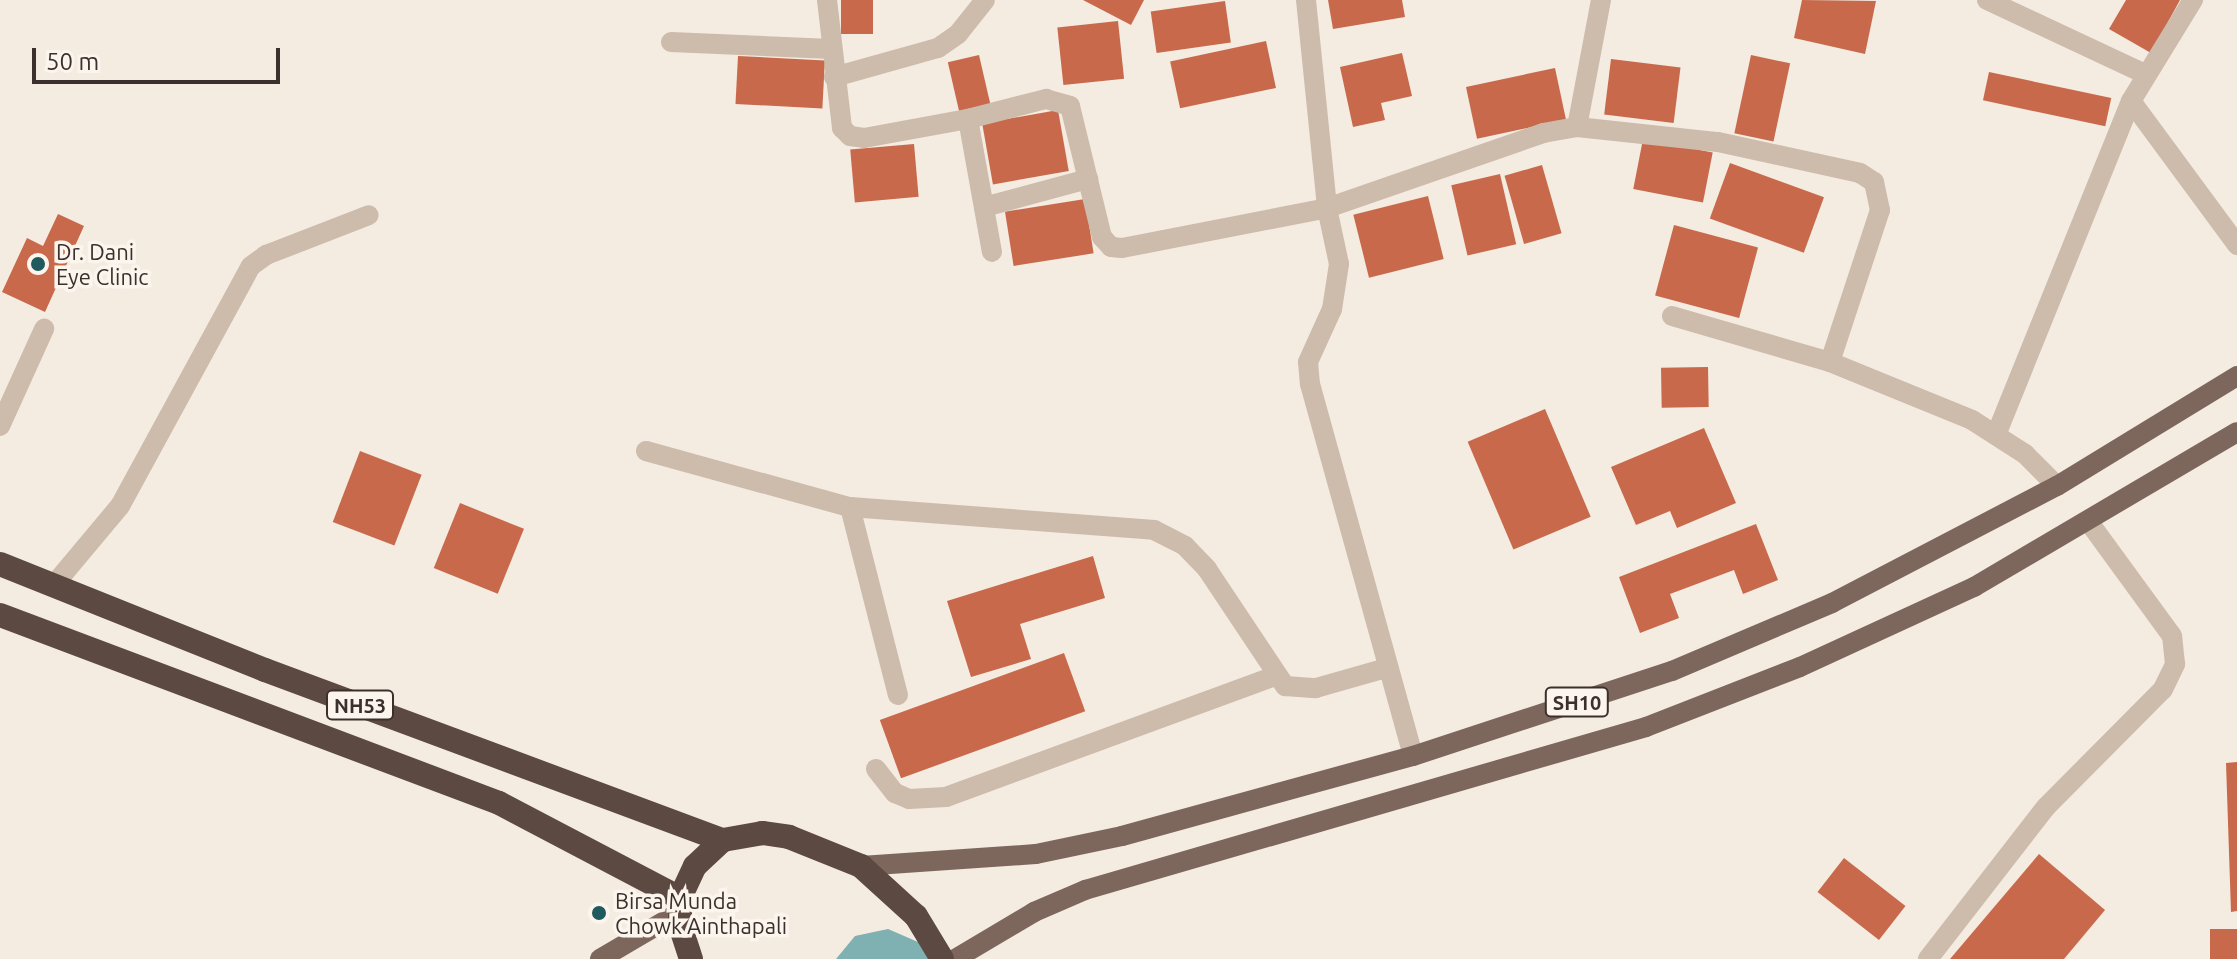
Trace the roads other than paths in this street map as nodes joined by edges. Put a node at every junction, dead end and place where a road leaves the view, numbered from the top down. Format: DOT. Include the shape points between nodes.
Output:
graph roads {
  1 [pos="827,0"];
  2 [pos="985,0"];
  3 [pos="1306,0"];
  4 [pos="1601,0"];
  5 [pos="1987,0"];
  6 [pos="2193,0"];
  7 [pos="671,42"];
  8 [pos="831,49"];
  9 [pos="2145,74"];
  10 [pos="834,77"];
  11 [pos="2131,101"];
  12 [pos="968,119"];
  13 [pos="1577,127"];
  14 [pos="1088,179"];
  15 [pos="984,207"];
  16 [pos="1327,208"];
  17 [pos="369,215"];
  18 [pos="2237,245"];
  19 [pos="992,252"];
  20 [pos="1672,316"];
  21 [pos="44,329"];
  22 [pos="1830,362"];
  23 [pos="2237,376"];
  24 [pos="0,426"];
  25 [pos="2237,432"];
  26 [pos="1996,435"];
  27 [pos="646,451"];
  28 [pos="2057,486"];
  29 [pos="850,507"];
  30 [pos="2089,522"];
  31 [pos="0,564"];
  32 [pos="53,586"];
  33 [pos="0,615"];
  34 [pos="1386,668"];
  35 [pos="1275,676"];
  36 [pos="898,695"];
  37 [pos="1413,756"];
  38 [pos="876,769"];
  39 [pos="723,840"];
  40 [pos="861,866"];
  41 [pos="680,905"];
  42 [pos="600,959"];
  43 [pos="691,959"];
  44 [pos="942,959"];
  45 [pos="955,959"];
  46 [pos="1928,959"];
  1 -- 8 [label="street"];
  2 -- 10 [label="street" via="958,34 938,48"];
  3 -- 16 [label="street"];
  4 -- 13 [label="street"];
  5 -- 9 [label="street"];
  6 -- 9 [label="street"];
  7 -- 8 [label="street"];
  8 -- 10 [label="street"];
  9 -- 11 [label="street"];
  10 -- 12 [label="street" via="842,128 850,136"];
  11 -- 18 [label="street"];
  11 -- 26 [label="street"];
  12 -- 14 [label="street" via="1061,100 1077,118"];
  12 -- 15 [label="street"];
  13 -- 16 [label="street" via="1543,133"];
  13 -- 22 [label="street" via="1718,142 1860,173 1874,182 1880,210"];
  14 -- 15 [label="street"];
  14 -- 16 [label="street" via="1102,237 1111,247"];
  15 -- 19 [label="street"];
  16 -- 34 [label="street" via="1339,264 1338,287 1314,340 1310,384"];
  17 -- 32 [label="street" via="266,255 251,266 120,506"];
  20 -- 22 [label="street"];
  21 -- 24 [label="street"];
  22 -- 26 [label="street"];
  23 -- 28 [label="main road, SH10"];
  25 -- 30 [label="main road, SH10"];
  26 -- 28 [label="street"];
  27 -- 29 [label="street"];
  28 -- 37 [label="main road, SH10" via="1832,603 1672,671"];
  29 -- 35 [label="street" via="1154,530 1185,546 1207,569"];
  29 -- 36 [label="street"];
  30 -- 45 [label="main road, SH10" via="1974,587 1800,667 1646,727 1072,896"];
  30 -- 46 [label="street" via="2172,636 2175,664 2163,689 2046,807"];
  31 -- 32 [label="highway, NH53"];
  32 -- 39 [label="highway, NH53"];
  33 -- 41 [label="highway, NH53" via="499,803"];
  34 -- 35 [label="street" via="1298,690"];
  34 -- 37 [label="street"];
  35 -- 38 [label="street" via="946,797 909,799 895,793"];
  37 -- 40 [label="main road, SH10" via="1050,851"];
  39 -- 40 [label="highway" via="762,833 789,837"];
  39 -- 41 [label="highway" via="695,866"];
  40 -- 44 [label="highway" via="916,916"];
  41 -- 42 [label="main road"];
  41 -- 43 [label="highway"];
}
